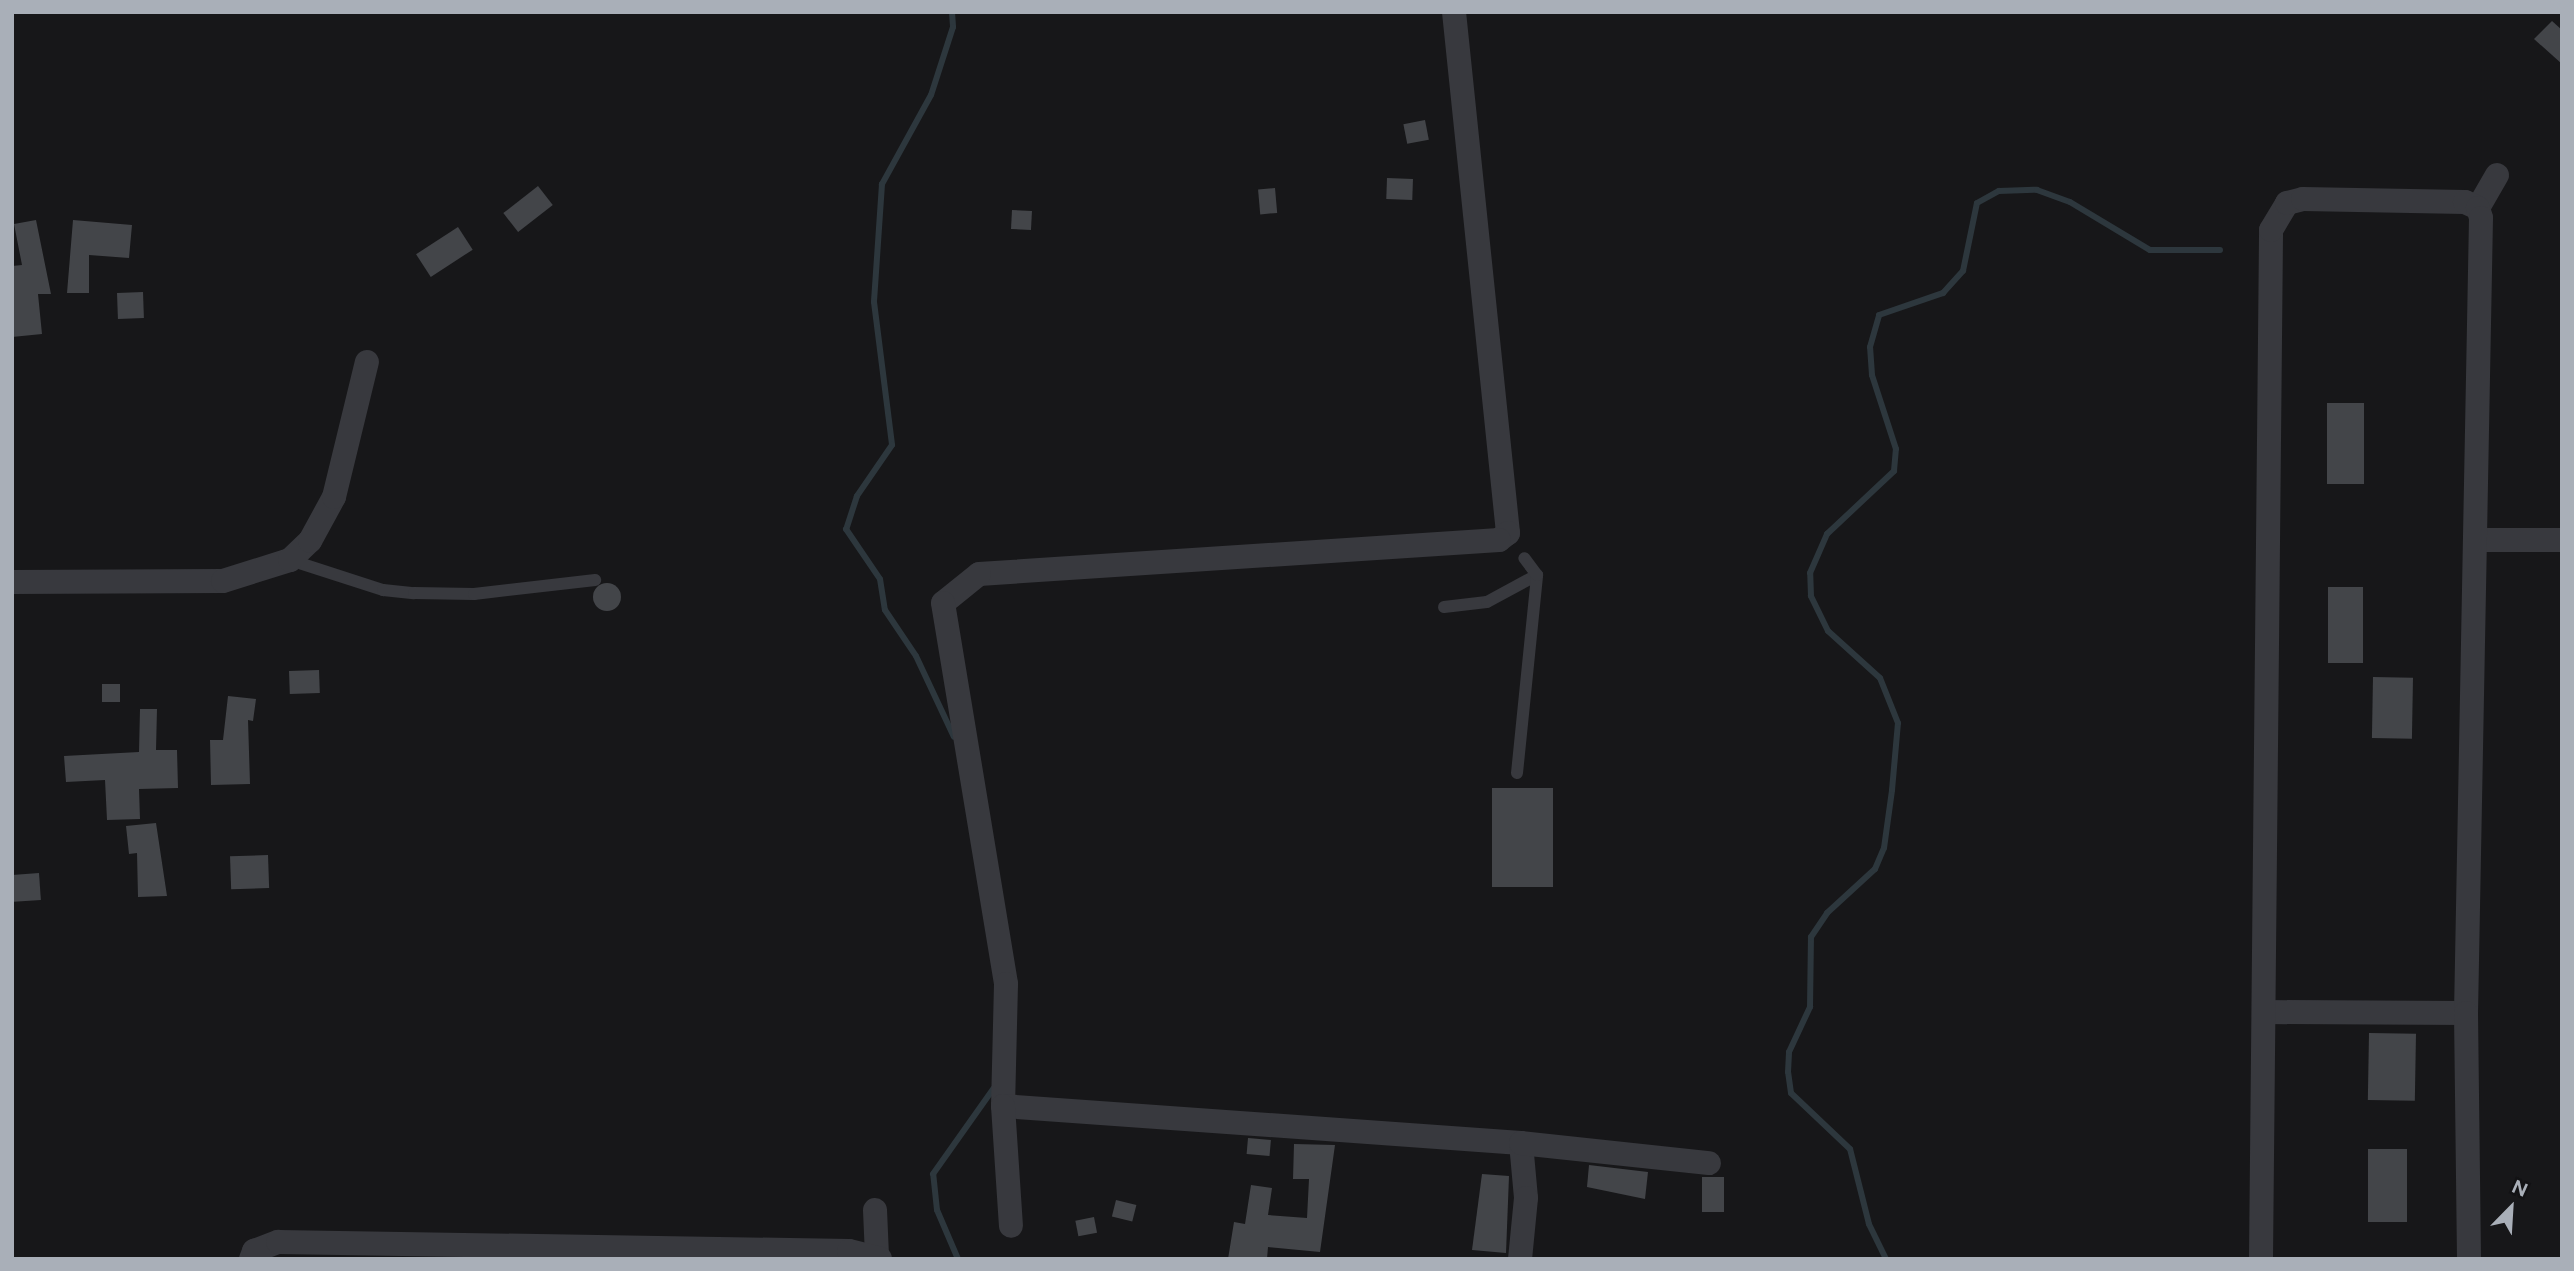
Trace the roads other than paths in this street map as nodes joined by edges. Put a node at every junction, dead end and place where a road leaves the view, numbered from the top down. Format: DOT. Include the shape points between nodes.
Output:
graph roads {
  1 [pos="1454,12"];
  2 [pos="2497,175"];
  3 [pos="2479,208"];
  4 [pos="367,362"];
  5 [pos="2476,540"];
  6 [pos="2562,540"];
  7 [pos="1524,558"];
  8 [pos="290,560"];
  9 [pos="1537,575"];
  10 [pos="595,580"];
  11 [pos="12,583"];
  12 [pos="1444,607"];
  13 [pos="1517,773"];
  14 [pos="2264,1012"];
  15 [pos="2466,1013"];
  16 [pos="1003,1106"];
  17 [pos="1521,1143"];
  18 [pos="1709,1163"];
  19 [pos="876,1210"];
  20 [pos="1010,1226"];
  21 [pos="380,1254"];
  22 [pos="604,1254"];
  23 [pos="878,1257"];
  24 [pos="251,1259"];
  25 [pos="1520,1259"];
  26 [pos="2261,1259"];
  27 [pos="2469,1259"];
  1 -- 16 [label="street" via="1510,539 979,574 943,603 1006,984"];
  2 -- 3 [label="street"];
  3 -- 5 [label="street"];
  3 -- 14 [label="street" via="2465,202 2303,199 2287,203 2270,230"];
  4 -- 8 [label="street" via="334,497 310,541"];
  5 -- 6 [label="street"];
  5 -- 15 [label="street"];
  7 -- 9 [label="lane"];
  8 -- 10 [label="lane" via="383,590 414,593 474,594"];
  8 -- 11 [label="street" via="223,581"];
  9 -- 12 [label="lane" via="1487,602"];
  9 -- 13 [label="lane"];
  14 -- 15 [label="street"];
  14 -- 26 [label="street"];
  15 -- 27 [label="street"];
  16 -- 17 [label="street"];
  16 -- 20 [label="street"];
  17 -- 18 [label="street"];
  17 -- 25 [label="street" via="1526,1198"];
  19 -- 23 [label="street"];
  21 -- 22 [label="street"];
  21 -- 24 [label="street" via="278,1242 254,1251"];
  22 -- 23 [label="street"];
}
